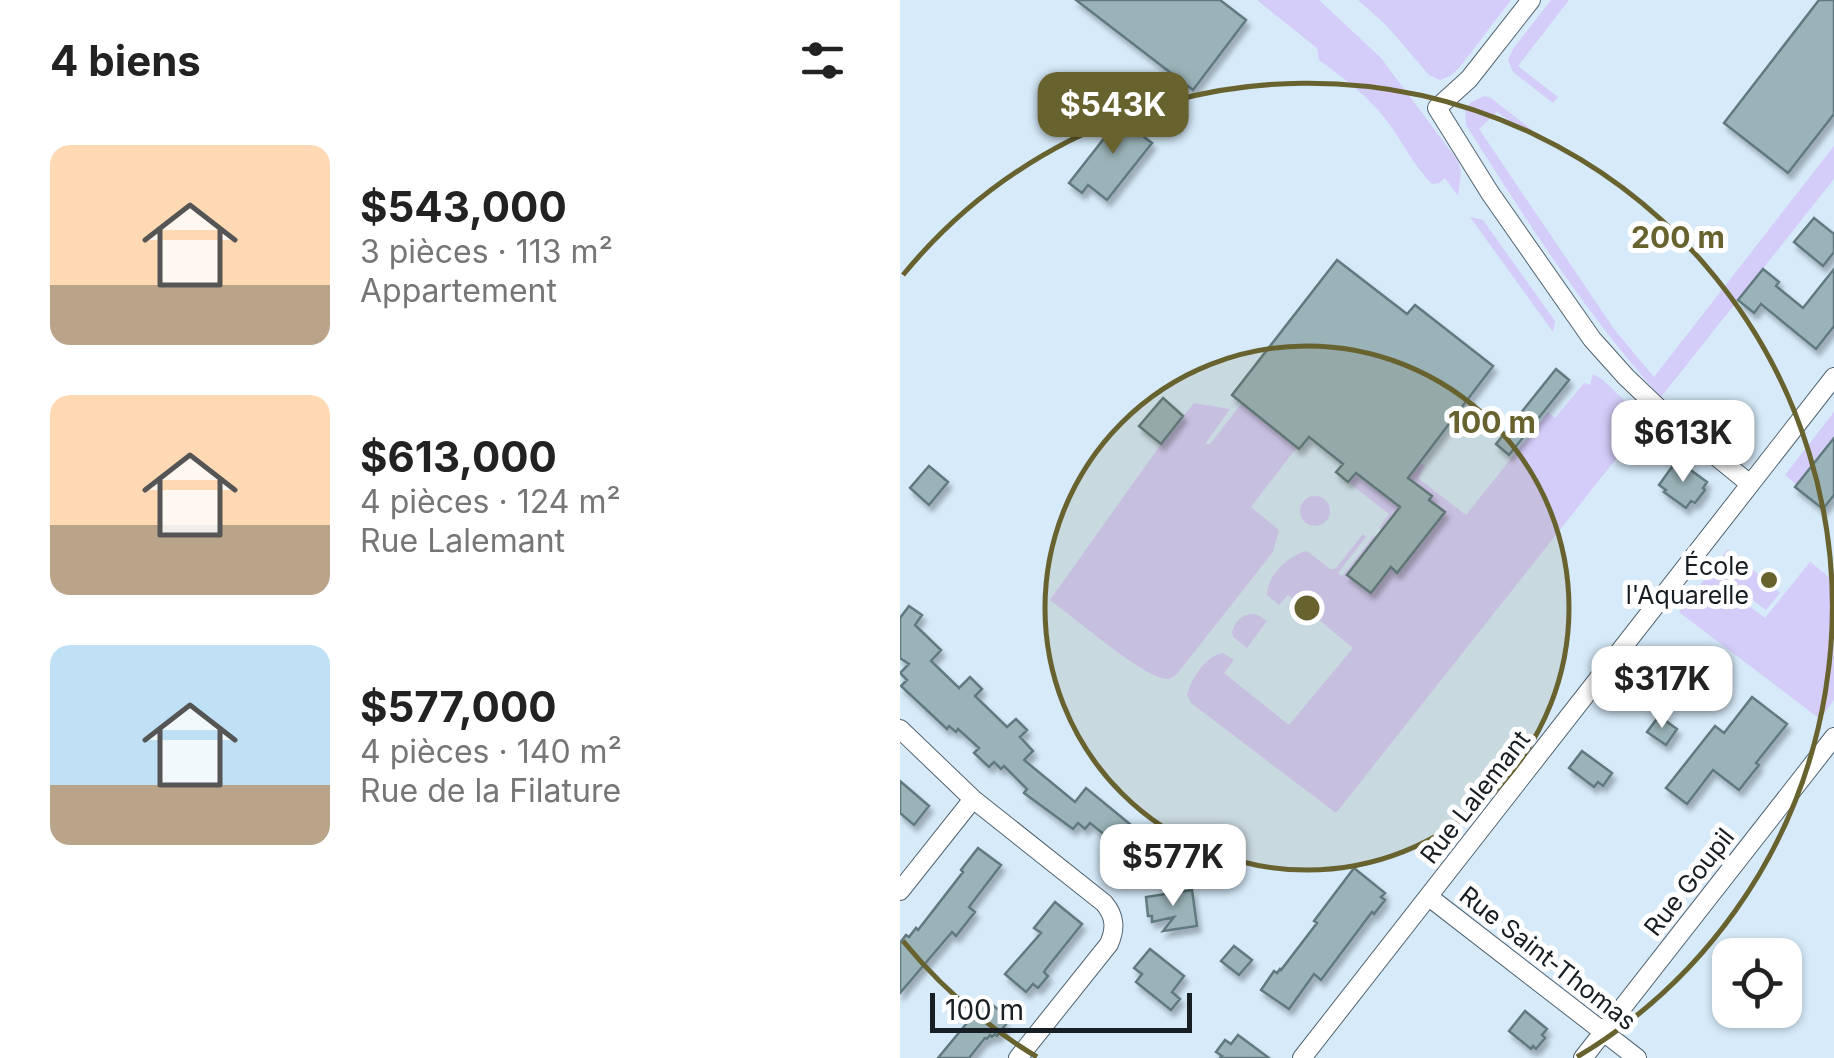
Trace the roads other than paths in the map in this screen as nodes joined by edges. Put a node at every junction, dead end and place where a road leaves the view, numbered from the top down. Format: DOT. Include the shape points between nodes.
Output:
graph roads {
  1 [pos="1531,0"];
  2 [pos="1834,376"];
  3 [pos="1750,484"];
  4 [pos="900,729"];
  5 [pos="1834,737"];
  6 [pos="972,799"];
  7 [pos="900,891"];
  8 [pos="1428,897"];
  9 [pos="1603,1032"];
  10 [pos="1018,1058"];
  11 [pos="1302,1058"];
  12 [pos="1583,1058"];
  13 [pos="1637,1058"];
  1 -- 3 [label="street" via="1437,108 1592,339 1654,405"];
  2 -- 3 [label="street, Rue Lalemant"];
  3 -- 8 [label="street, Rue Lalemant"];
  4 -- 6 [label="street"];
  5 -- 9 [label="street, Rue Goupil"];
  6 -- 7 [label="street"];
  6 -- 10 [label="street" via="1104,902 1114,923 1109,944"];
  8 -- 9 [label="street, Rue Saint-Thomas"];
  8 -- 11 [label="street, Rue Lalemant"];
  9 -- 12 [label="street, Rue Goupil"];
  9 -- 13 [label="street, Rue Saint-Thomas"];
}
